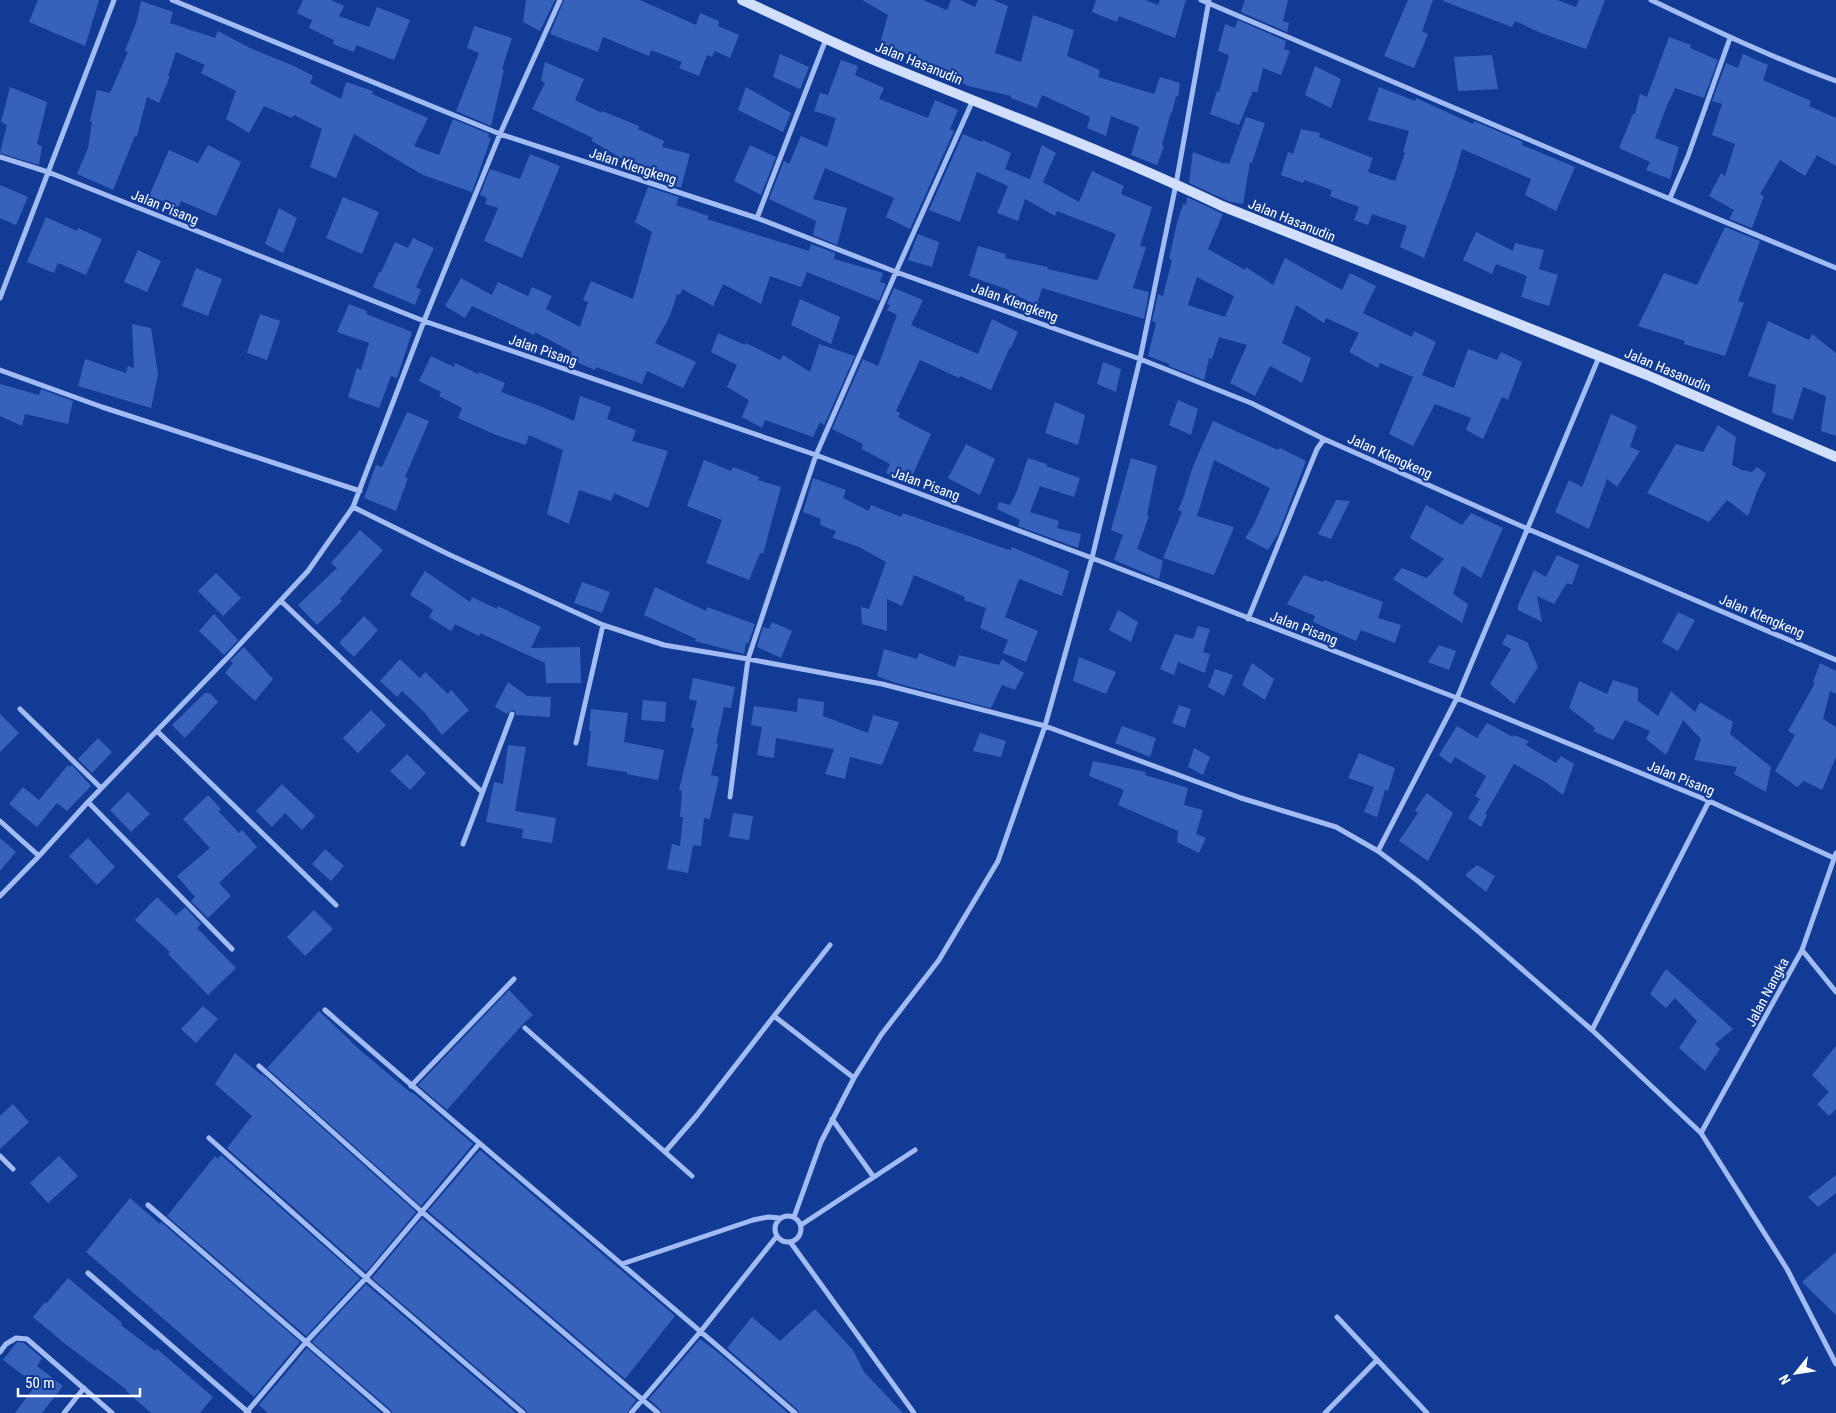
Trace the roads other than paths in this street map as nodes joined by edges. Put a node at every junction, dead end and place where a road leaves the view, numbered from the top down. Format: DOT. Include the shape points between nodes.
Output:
graph roads {
  1 [pos="114,0"];
  2 [pos="172,0"];
  3 [pos="560,0"];
  4 [pos="742,0"];
  5 [pos="1201,0"];
  6 [pos="1651,0"];
  7 [pos="1209,2"];
  8 [pos="826,38"];
  9 [pos="1730,38"];
  10 [pos="1836,81"];
  11 [pos="973,100"];
  12 [pos="500,134"];
  13 [pos="0,157"];
  14 [pos="48,172"];
  15 [pos="1176,184"];
  16 [pos="1670,198"];
  17 [pos="757,218"];
  18 [pos="1836,268"];
  19 [pos="896,272"];
  20 [pos="0,298"];
  21 [pos="424,321"];
  22 [pos="1599,357"];
  23 [pos="1140,359"];
  24 [pos="0,370"];
  25 [pos="1324,439"];
  26 [pos="816,455"];
  27 [pos="1836,456"];
  28 [pos="360,490"];
  29 [pos="353,508"];
  30 [pos="1528,529"];
  31 [pos="1092,558"];
  32 [pos="281,601"];
  33 [pos="1248,619"];
  34 [pos="603,624"];
  35 [pos="748,659"];
  36 [pos="1836,660"];
  37 [pos="1457,698"];
  38 [pos="20,709"];
  39 [pos="512,714"];
  40 [pos="1045,726"];
  41 [pos="157,731"];
  42 [pos="576,743"];
  43 [pos="102,788"];
  44 [pos="482,792"];
  45 [pos="730,797"];
  46 [pos="1709,801"];
  47 [pos="88,802"];
  48 [pos="0,821"];
  49 [pos="463,844"];
  50 [pos="1378,851"];
  51 [pos="39,856"];
  52 [pos="1835,856"];
  53 [pos="0,896"];
  54 [pos="336,905"];
  55 [pos="830,945"];
  56 [pos="232,949"];
  57 [pos="1802,950"];
  58 [pos="514,979"];
  59 [pos="1836,992"];
  60 [pos="325,1010"];
  61 [pos="774,1016"];
  62 [pos="525,1028"];
  63 [pos="1592,1030"];
  64 [pos="259,1066"];
  65 [pos="854,1078"];
  66 [pos="412,1086"];
  67 [pos="832,1119"];
  68 [pos="1701,1133"];
  69 [pos="208,1138"];
  70 [pos="479,1144"];
  71 [pos="915,1150"];
  72 [pos="665,1152"];
  73 [pos="0,1156"];
  74 [pos="12,1169"];
  75 [pos="692,1176"];
  76 [pos="873,1176"];
  77 [pos="148,1205"];
  78 [pos="420,1211"];
  79 [pos="794,1217"];
  80 [pos="780,1218"];
  81 [pos="801,1225"];
  82 [pos="776,1236"];
  83 [pos="791,1243"];
  84 [pos="622,1264"];
  85 [pos="88,1273"];
  86 [pos="366,1278"];
  87 [pos="1336,1317"];
  88 [pos="701,1331"];
  89 [pos="306,1342"];
  90 [pos="0,1352"];
  91 [pos="1377,1360"];
  92 [pos="1836,1364"];
  93 [pos="84,1388"];
  94 [pos="643,1401"];
  95 [pos="908,1406"];
  96 [pos="247,1412"];
  97 [pos="64,1413"];
  98 [pos="112,1413"];
  99 [pos="388,1413"];
  100 [pos="523,1413"];
  101 [pos="631,1413"];
  102 [pos="658,1413"];
  103 [pos="795,1413"];
  104 [pos="903,1413"];
  105 [pos="914,1413"];
  106 [pos="1325,1413"];
  107 [pos="1427,1413"];
  1 -- 14 [label="street"];
  2 -- 12 [label="street, Jalan Klengkeng"];
  3 -- 12 [label="street"];
  4 -- 8 [label="main road, Jalan Hasanudin"];
  5 -- 7 [label="street"];
  6 -- 9 [label="street"];
  7 -- 15 [label="street"];
  7 -- 16 [label="street"];
  8 -- 11 [label="main road, Jalan Hasanudin"];
  8 -- 17 [label="street"];
  9 -- 10 [label="street"];
  9 -- 16 [label="street"];
  11 -- 15 [label="main road, Jalan Hasanudin"];
  11 -- 19 [label="street"];
  12 -- 17 [label="street, Jalan Klengkeng"];
  12 -- 21 [label="street"];
  13 -- 14 [label="street, Jalan Pisang"];
  14 -- 20 [label="street"];
  14 -- 21 [label="street, Jalan Pisang"];
  15 -- 22 [label="main road, Jalan Hasanudin" via="1231,210"];
  15 -- 23 [label="street"];
  16 -- 18 [label="street"];
  17 -- 19 [label="street, Jalan Klengkeng"];
  19 -- 23 [label="street, Jalan Klengkeng"];
  19 -- 26 [label="street"];
  21 -- 26 [label="street, Jalan Pisang"];
  21 -- 28 [label="street"];
  22 -- 27 [label="main road, Jalan Hasanudin"];
  22 -- 30 [label="street"];
  23 -- 25 [label="street, Jalan Klengkeng" via="1251,402"];
  23 -- 31 [label="street"];
  24 -- 28 [label="street" via="102,407"];
  25 -- 30 [label="street, Jalan Klengkeng"];
  25 -- 33 [label="street" via="1317,449"];
  26 -- 31 [label="street, Jalan Pisang"];
  26 -- 35 [label="street"];
  28 -- 29 [label="street"];
  29 -- 32 [label="street" via="308,571"];
  29 -- 34 [label="street"];
  30 -- 36 [label="street, Jalan Klengkeng"];
  30 -- 37 [label="street"];
  31 -- 33 [label="street, Jalan Pisang"];
  31 -- 40 [label="street"];
  32 -- 41 [label="street"];
  32 -- 44 [label="street"];
  33 -- 37 [label="street, Jalan Pisang"];
  34 -- 35 [label="street" via="664,645"];
  34 -- 42 [label="street"];
  35 -- 40 [label="street" via="882,684"];
  35 -- 45 [label="street"];
  37 -- 46 [label="street, Jalan Pisang"];
  37 -- 50 [label="street"];
  38 -- 43 [label="street"];
  39 -- 44 [label="street"];
  40 -- 50 [label="street" via="1241,798 1336,827"];
  40 -- 65 [label="street" via="998,861 939,960 891,1021"];
  41 -- 43 [label="street"];
  41 -- 54 [label="street"];
  43 -- 47 [label="street"];
  44 -- 49 [label="street"];
  46 -- 52 [label="street, Jalan Pisang"];
  46 -- 63 [label="street"];
  47 -- 51 [label="street"];
  47 -- 56 [label="street"];
  48 -- 51 [label="street"];
  50 -- 63 [label="street" via="1478,931"];
  51 -- 53 [label="street"];
  52 -- 57 [label="street, Jalan Nangka"];
  55 -- 61 [label="street"];
  57 -- 59 [label="street"];
  57 -- 68 [label="street, Jalan Nangka"];
  58 -- 66 [label="street"];
  60 -- 66 [label="street"];
  61 -- 65 [label="street"];
  61 -- 72 [label="street" via="698,1115"];
  62 -- 72 [label="street"];
  63 -- 68 [label="street"];
  64 -- 78 [label="street"];
  65 -- 67 [label="street"];
  66 -- 70 [label="street"];
  67 -- 76 [label="street"];
  67 -- 79 [label="street"];
  68 -- 92 [label="street" via="1787,1268"];
  69 -- 86 [label="street"];
  70 -- 78 [label="street"];
  70 -- 84 [label="street"];
  71 -- 76 [label="street"];
  72 -- 75 [label="street"];
  73 -- 74 [label="street"];
  76 -- 81 [label="street"];
  77 -- 89 [label="street"];
  78 -- 86 [label="street"];
  78 -- 94 [label="street"];
  79 -- 80 [label="street"];
  79 -- 81 [label="street"];
  80 -- 82 [label="street" via="774,1230"];
  80 -- 84 [label="street" via="753,1220"];
  81 -- 83 [label="street" via="801,1234"];
  82 -- 83 [label="street"];
  82 -- 88 [label="street"];
  83 -- 95 [label="street"];
  84 -- 88 [label="street"];
  85 -- 96 [label="street"];
  86 -- 89 [label="street"];
  86 -- 100 [label="street"];
  87 -- 91 [label="street"];
  88 -- 94 [label="street"];
  88 -- 103 [label="street"];
  89 -- 96 [label="street"];
  89 -- 99 [label="street"];
  90 -- 93 [label="street" via="16,1338 27,1339"];
  91 -- 106 [label="street"];
  91 -- 107 [label="street"];
  93 -- 97 [label="street"];
  93 -- 98 [label="street"];
  94 -- 101 [label="street"];
  94 -- 102 [label="street"];
  95 -- 104 [label="street"];
  95 -- 105 [label="street"];
}
